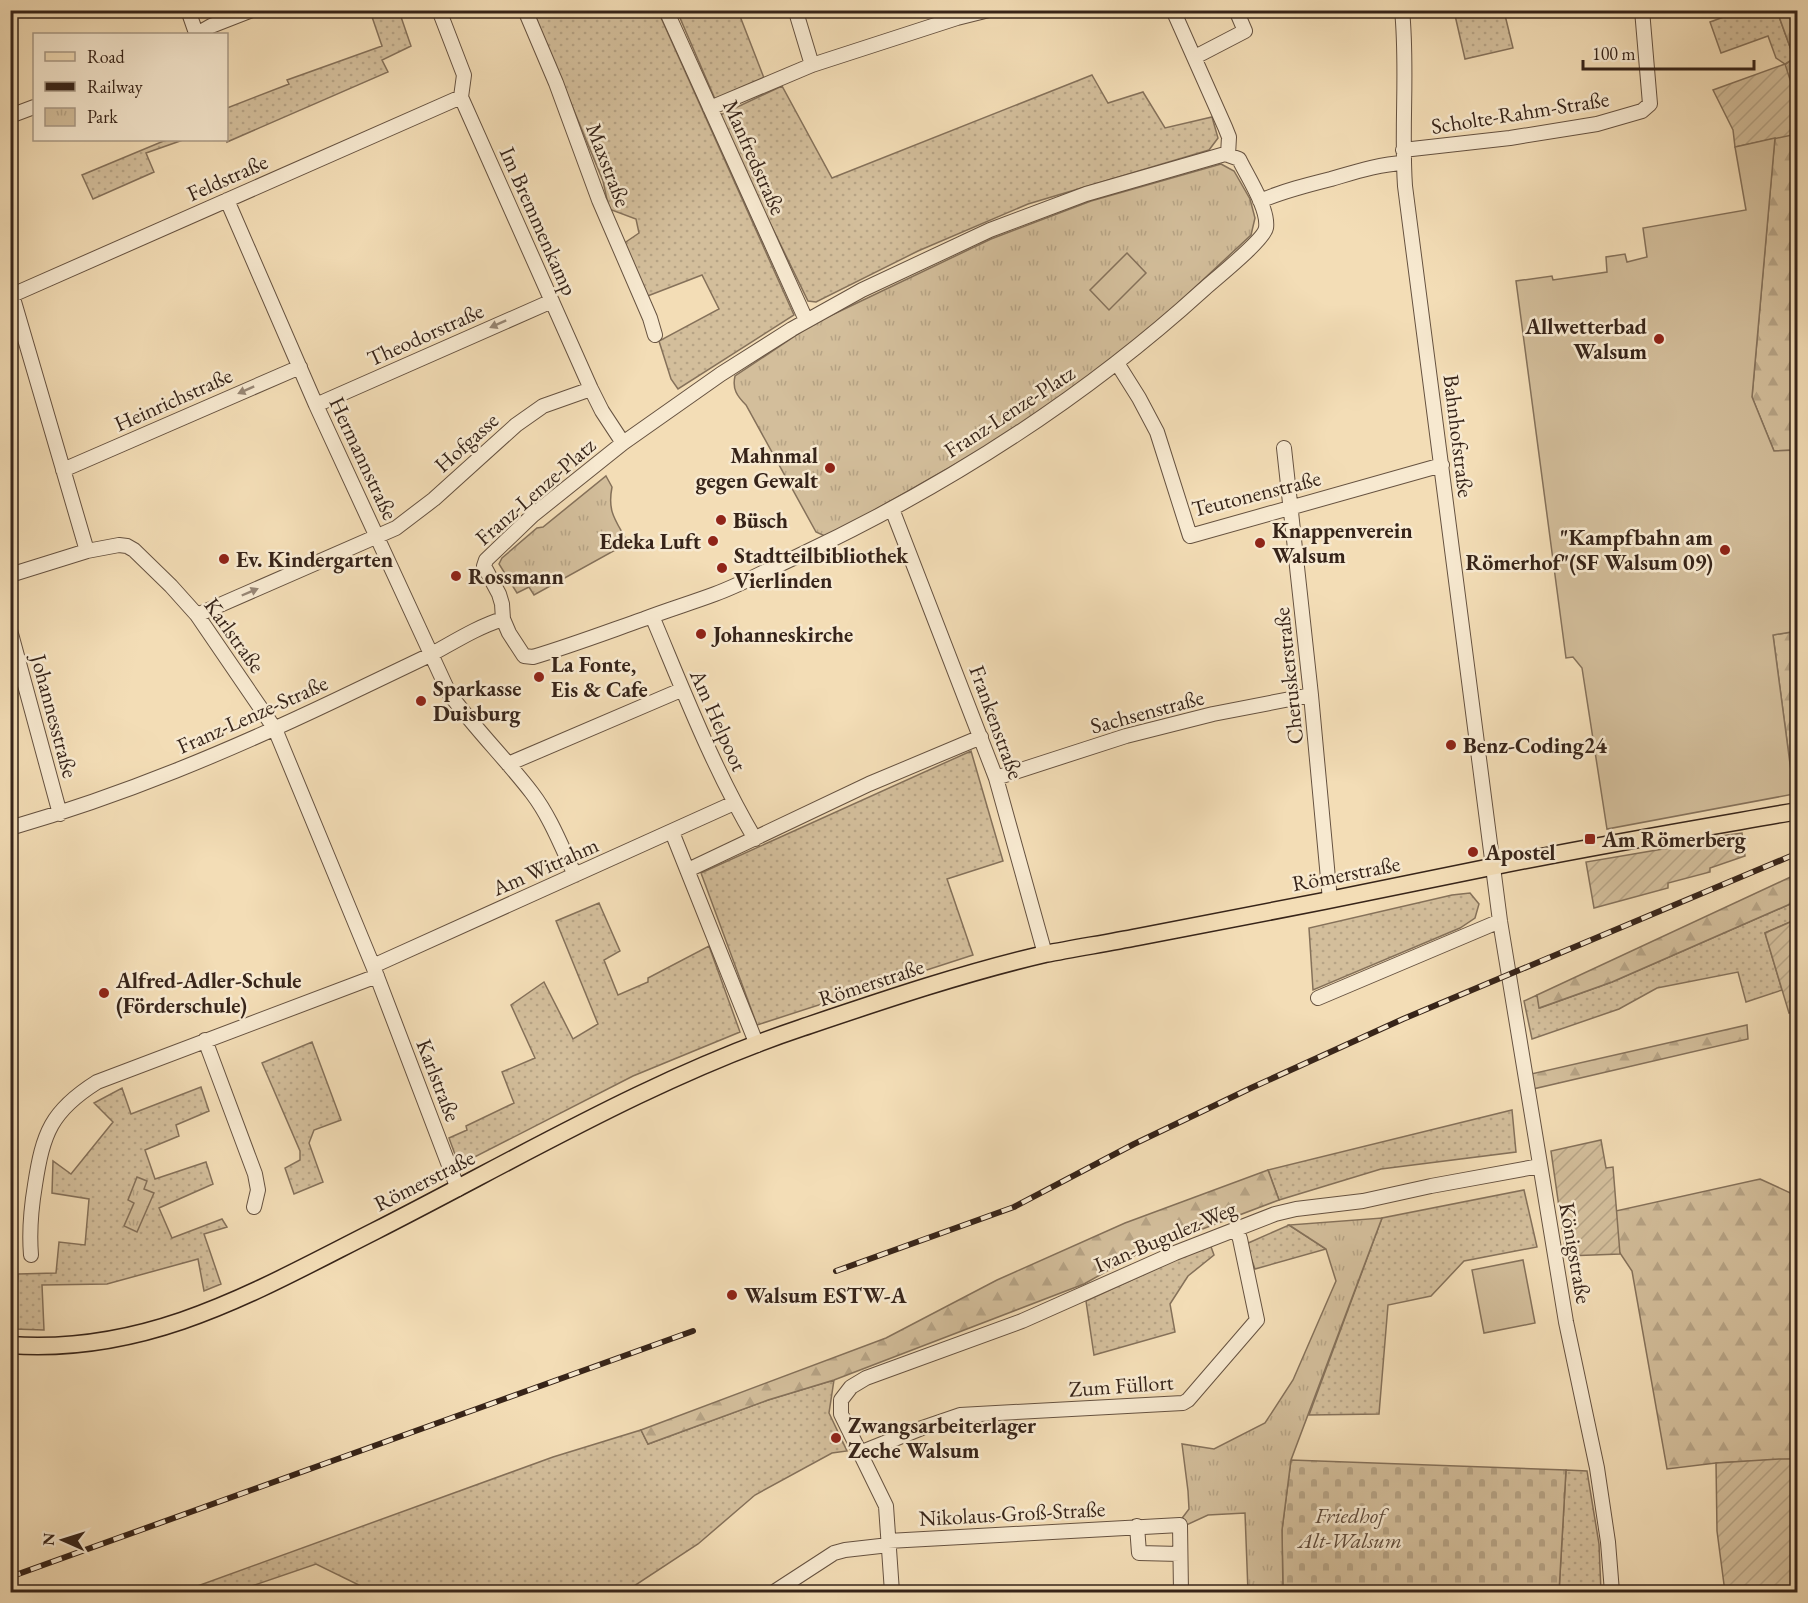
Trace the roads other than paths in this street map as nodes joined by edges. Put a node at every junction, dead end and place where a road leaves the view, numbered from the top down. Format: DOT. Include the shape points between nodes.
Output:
graph roads {
  1 [pos="188,10"];
  2 [pos="252,10"];
  3 [pos="439,10"];
  4 [pos="525,10"];
  5 [pos="666,10"];
  6 [pos="798,10"];
  7 [pos="988,10"];
  8 [pos="1173,10"];
  9 [pos="1236,10"];
  10 [pos="1402,10"];
  11 [pos="1642,10"];
  12 [pos="196,33"];
  13 [pos="198,33"];
  14 [pos="1195,57"];
  15 [pos="812,66"];
  16 [pos="461,98"];
  17 [pos="33,107"];
  18 [pos="710,108"];
  19 [pos="10,116"];
  20 [pos="1228,155"];
  21 [pos="1403,156"];
  22 [pos="227,200"];
  23 [pos="1260,201"];
  24 [pos="11,293"];
  25 [pos="552,301"];
  26 [pos="806,320"];
  27 [pos="655,335"];
  28 [pos="1117,363"];
  29 [pos="300,367"];
  30 [pos="591,389"];
  31 [pos="316,405"];
  32 [pos="623,443"];
  33 [pos="1284,448"];
  34 [pos="1442,465"];
  35 [pos="63,470"];
  36 [pos="1291,507"];
  37 [pos="892,509"];
  38 [pos="377,537"];
  39 [pos="87,551"];
  40 [pos="10,575"];
  41 [pos="197,615"];
  42 [pos="652,616"];
  43 [pos="503,620"];
  44 [pos="10,630"];
  45 [pos="430,655"];
  46 [pos="681,690"];
  47 [pos="1311,695"];
  48 [pos="275,729"];
  49 [pos="981,737"];
  50 [pos="508,764"];
  51 [pos="996,778"];
  52 [pos="734,803"];
  53 [pos="1797,811"];
  54 [pos="60,814"];
  55 [pos="10,828"];
  56 [pos="672,832"];
  57 [pos="755,839"];
  58 [pos="1493,866"];
  59 [pos="688,870"];
  60 [pos="575,875"];
  61 [pos="1330,900"];
  62 [pos="1500,921"];
  63 [pos="1045,954"];
  64 [pos="375,971"];
  65 [pos="1317,998"];
  66 [pos="205,1040"];
  67 [pos="757,1045"];
  68 [pos="1540,1166"];
  69 [pos="458,1189"];
  70 [pos="254,1207"];
  71 [pos="1236,1228"];
  72 [pos="31,1255"];
  73 [pos="10,1346"];
  74 [pos="862,1452"];
  75 [pos="1137,1526"];
  76 [pos="888,1543"];
  77 [pos="1180,1554"];
  78 [pos="774,1593"];
  79 [pos="892,1593"];
  80 [pos="1181,1593"];
  81 [pos="1612,1593"];
  1 -- 12 [label="street"];
  2 -- 13 [label="street"];
  3 -- 16 [label="street, Im Bremmenkamp" via="464,75"];
  4 -- 27 [label="street, Maxstraße"];
  5 -- 18 [label="street, Manfredstraße"];
  6 -- 15 [label="street"];
  7 -- 15 [label="street"];
  8 -- 14 [label="street"];
  9 -- 14 [label="street" via="1245,31"];
  10 -- 21 [label="street, Bahnhofstraße" via="1406,43"];
  11 -- 21 [label="street, Scholte-Rahm-Straße" via="1650,104 1642,111 1589,125"];
  14 -- 20 [label="street" via="1229,137"];
  15 -- 18 [label="street"];
  16 -- 22 [label="street, Feldstraße"];
  16 -- 25 [label="street, Im Bremmenkamp"];
  17 -- 19 [label="street"];
  18 -- 26 [label="street, Manfredstraße"];
  20 -- 23 [label="street, Franz-Lenze-Platz" via="1239,159"];
  20 -- 26 [label="street, Franz-Lenze-Platz" via="1086,194 990,230"];
  21 -- 23 [label="street" via="1389,164"];
  21 -- 34 [label="street, Bahnhofstraße"];
  22 -- 24 [label="street, Feldstraße"];
  22 -- 29 [label="street, Hermannstraße"];
  23 -- 28 [label="street, Franz-Lenze-Platz" via="1265,232 1168,322"];
  24 -- 35 [label="street"];
  25 -- 30 [label="street, Im Bremmenkamp"];
  25 -- 31 [label="street, Theodorstraße, one-way"];
  26 -- 32 [label="street, Franz-Lenze-Platz"];
  28 -- 36 [label="street, Teutonenstraße" via="1157,432 1190,536"];
  28 -- 37 [label="street, Franz-Lenze-Platz" via="1003,443"];
  29 -- 31 [label="street, Hermannstraße"];
  29 -- 35 [label="street, Heinrichstraße, one-way"];
  30 -- 32 [label="street, Im Bremmenkamp"];
  30 -- 38 [label="street, Hofgasse" via="543,406 434,499 396,528"];
  31 -- 38 [label="street, Hermannstraße"];
  32 -- 43 [label="street, Franz-Lenze-Platz" via="532,515 486,560 484,566 502,604"];
  33 -- 36 [label="street, Cheruskerstraße"];
  34 -- 36 [label="street, Teutonenstraße"];
  34 -- 58 [label="street, Bahnhofstraße"];
  35 -- 39 [label="street"];
  36 -- 47 [label="street, Cheruskerstraße"];
  37 -- 42 [label="street, Franz-Lenze-Platz" via="716,594"];
  37 -- 49 [label="street, Frankenstraße"];
  41 -- 38 [label="street, Hofgasse, one-way"];
  38 -- 45 [label="street, Hermannstraße"];
  39 -- 40 [label="street"];
  39 -- 41 [label="street, Karlstraße" via="119,545 134,550"];
  41 -- 48 [label="street, Karlstraße"];
  42 -- 43 [label="street, Franz-Lenze-Platz" via="528,657"];
  42 -- 46 [label="street, Am Helpoot"];
  43 -- 45 [label="street, Franz-Lenze-Straße"];
  44 -- 54 [label="street, Johannesstraße"];
  45 -- 48 [label="street, Franz-Lenze-Straße"];
  45 -- 50 [label="street, Hermannstraße" via="469,721"];
  46 -- 50 [label="street"];
  46 -- 52 [label="street, Am Helpoot"];
  47 -- 51 [label="street, Sachsenstraße" via="1126,736"];
  47 -- 61 [label="street, Cheruskerstraße"];
  48 -- 54 [label="street, Franz-Lenze-Straße" via="171,774"];
  48 -- 64 [label="street, Karlstraße"];
  49 -- 51 [label="street, Frankenstraße"];
  49 -- 57 [label="street" via="869,784"];
  50 -- 60 [label="street, Hermannstraße" via="546,813"];
  51 -- 63 [label="street, Frankenstraße"];
  52 -- 56 [label="street, Am Witrahm"];
  52 -- 57 [label="street, Am Helpoot"];
  53 -- 58 [label="main road, Römerstraße"];
  54 -- 55 [label="street, Franz-Lenze-Straße"];
  56 -- 59 [label="street"];
  56 -- 60 [label="street, Am Witrahm"];
  57 -- 59 [label="street"];
  58 -- 61 [label="main road, Römerstraße"];
  58 -- 62 [label="street, Königstraße"];
  59 -- 67 [label="street"];
  60 -- 64 [label="street, Am Witrahm"];
  61 -- 63 [label="main road, Römerstraße"];
  62 -- 65 [label="street"];
  62 -- 68 [label="street, Königstraße"];
  63 -- 67 [label="main road, Römerstraße" via="794,1030"];
  64 -- 66 [label="street, Am Witrahm"];
  64 -- 69 [label="street, Karlstraße"];
  66 -- 70 [label="street" via="255,1174 258,1190"];
  66 -- 72 [label="street, Am Witrahm" via="97,1082 59,1113 41,1148 31,1209"];
  67 -- 69 [label="main road, Römerstraße" via="662,1084"];
  68 -- 71 [label="street, Ivan-Bugulez-Weg" via="1363,1201 1296,1209"];
  68 -- 81 [label="street, Königstraße" via="1566,1322 1597,1468"];
  69 -- 73 [label="main road, Römerstraße" via="242,1298 194,1318 95,1343"];
  71 -- 74 [label="street, Ivan-Bugulez-Weg" via="1022,1321 866,1378 851,1387 841,1400 841,1414"];
  71 -- 74 [label="street, Zum Füllort" via="1257,1320 1183,1403 960,1415"];
  74 -- 76 [label="street" via="886,1506"];
  75 -- 76 [label="street, Nikolaus-Groß-Straße"];
  75 -- 77 [label="street, Nikolaus-Groß-Straße" via="1139,1553"];
  75 -- 77 [label="street, Nikolaus-Groß-Straße" via="1180,1525"];
  76 -- 78 [label="street, Nikolaus-Groß-Straße" via="834,1553"];
  76 -- 79 [label="street"];
  77 -- 80 [label="street"];
}
